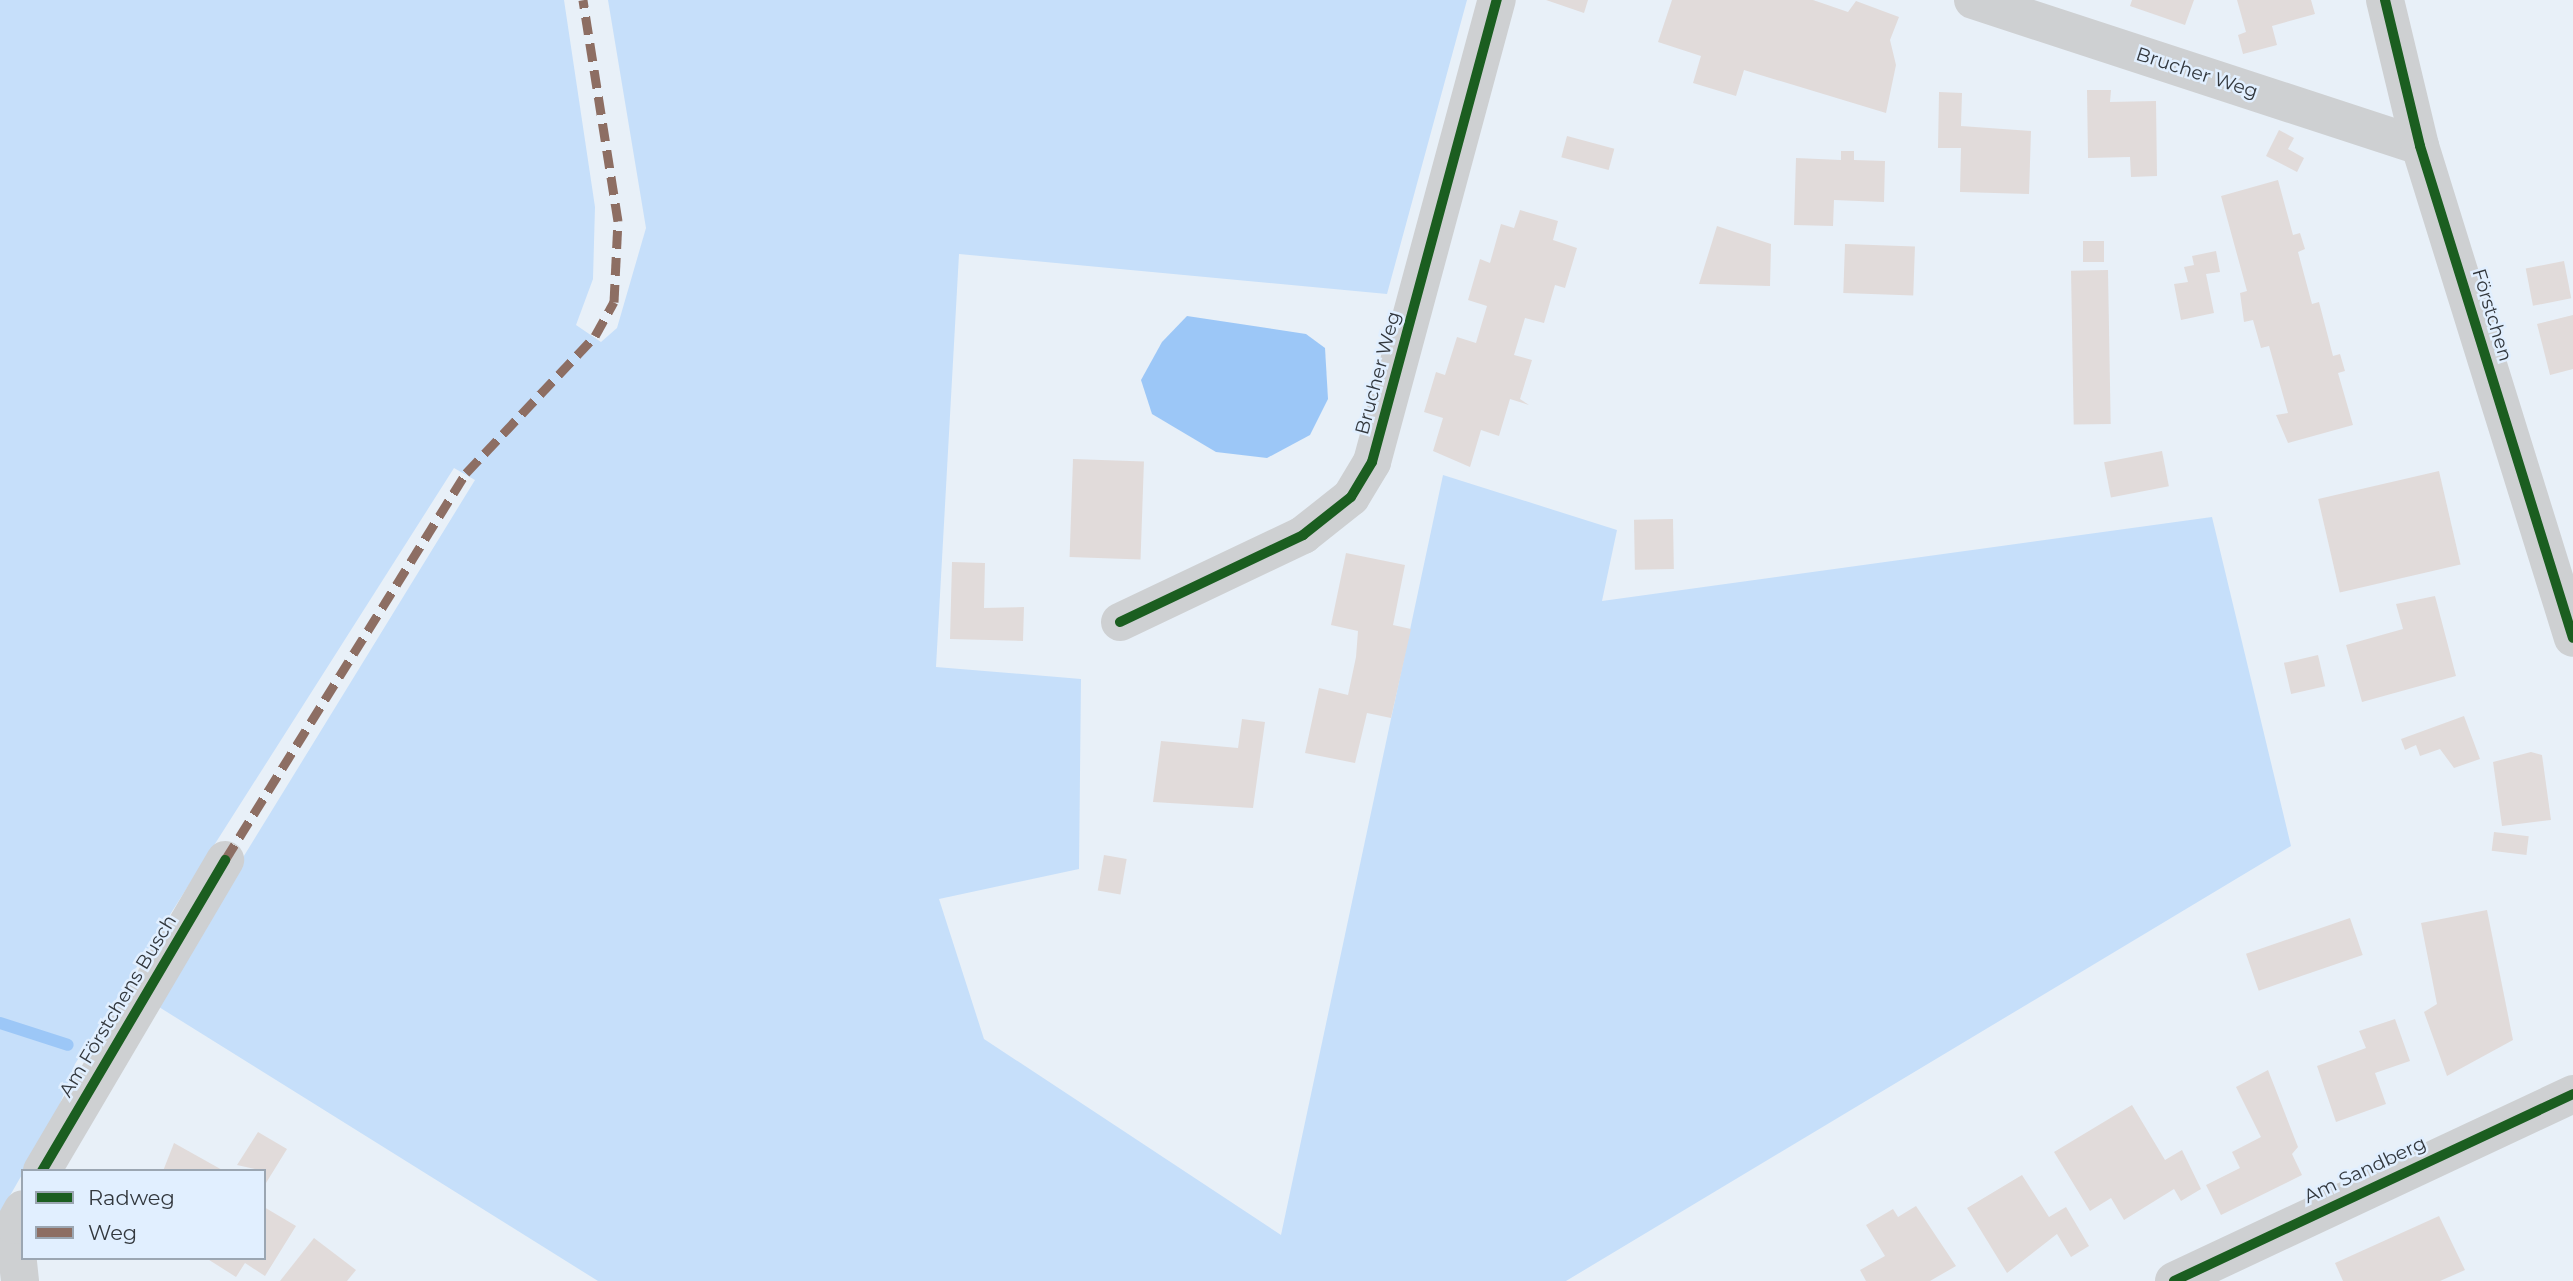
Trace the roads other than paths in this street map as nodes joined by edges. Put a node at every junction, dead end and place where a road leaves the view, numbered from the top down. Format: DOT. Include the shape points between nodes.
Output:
graph roads {
  1 [pos="1497,0"];
  2 [pos="1973,0"];
  3 [pos="2385,0"];
  4 [pos="2420,146"];
  5 [pos="1121,622"];
  6 [pos="2573,638"];
  7 [pos="225,860"];
  8 [pos="2573,1094"];
  9 [pos="43,1169"];
  10 [pos="21,1213"];
  11 [pos="20,1281"];
  12 [pos="2174,1281"];
  1 -- 5 [label="street, Brucher Weg" via="1372,461 1351,497 1303,535"];
  2 -- 4 [label="street, Brucher Weg"];
  3 -- 4 [label="street, Förstchen"];
  4 -- 6 [label="street, Förstchen"];
  7 -- 9 [label="street, Am Förstchens Busch"];
  8 -- 12 [label="street, Am Sandberg"];
  10 -- 11 [label="street" via="15,1225"];
}
